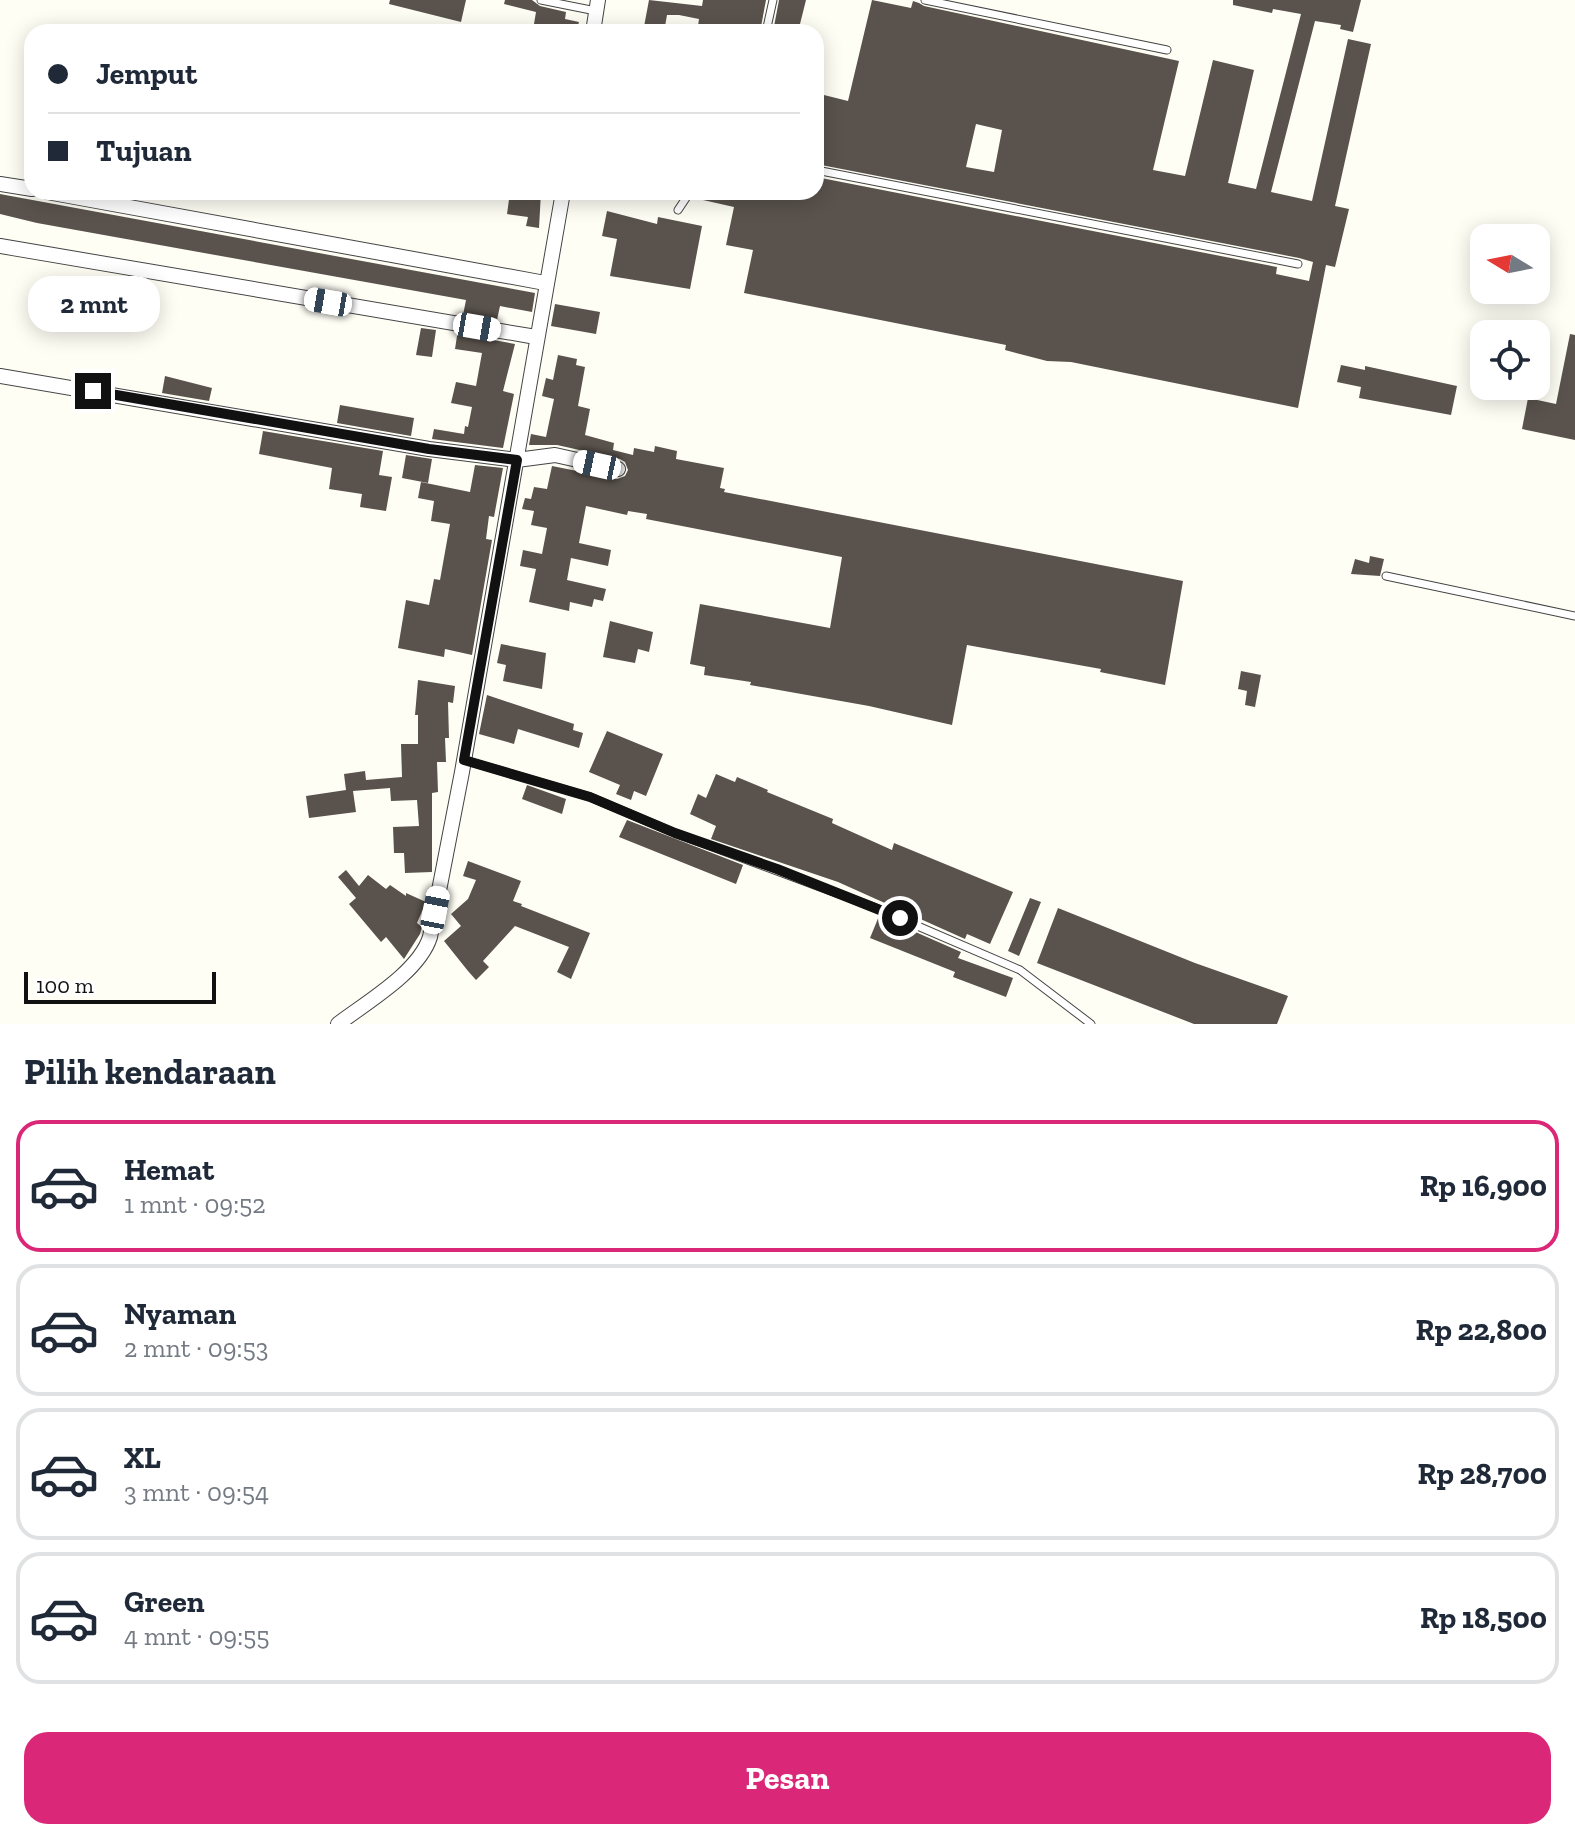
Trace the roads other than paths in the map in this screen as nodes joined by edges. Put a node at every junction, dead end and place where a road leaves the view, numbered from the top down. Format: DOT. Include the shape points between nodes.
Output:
graph roads {
  1 [pos="541,0"];
  2 [pos="773,0"];
  3 [pos="925,0"];
  4 [pos="597,6"];
  5 [pos="768,24"];
  6 [pos="1167,50"];
  7 [pos="824,172"];
  8 [pos="0,184"];
  9 [pos="24,188"];
  10 [pos="91,200"];
  11 [pos="561,200"];
  12 [pos="685,200"];
  13 [pos="678,210"];
  14 [pos="0,246"];
  15 [pos="1298,264"];
  16 [pos="545,283"];
  17 [pos="536,337"];
  18 [pos="0,376"];
  19 [pos="517,460"];
  20 [pos="618,469"];
  21 [pos="1386,576"];
  22 [pos="1575,616"];
  23 [pos="464,760"];
  24 [pos="338,1024"];
  25 [pos="1091,1024"];
  1 -- 4 [label="lane"];
  2 -- 5 [label="lane"];
  3 -- 6 [label="lane"];
  7 -- 15 [label="lane"];
  8 -- 9 [label="street"];
  10 -- 16 [label="street"];
  11 -- 16 [label="street"];
  12 -- 13 [label="lane"];
  14 -- 17 [label="street"];
  16 -- 17 [label="street"];
  17 -- 19 [label="street"];
  18 -- 19 [label="street"];
  19 -- 20 [label="street" via="555,455"];
  19 -- 23 [label="street"];
  21 -- 22 [label="lane"];
  23 -- 24 [label="street" via="426,949"];
  23 -- 25 [label="lane" via="590,797 871,906 1020,970"];
}
